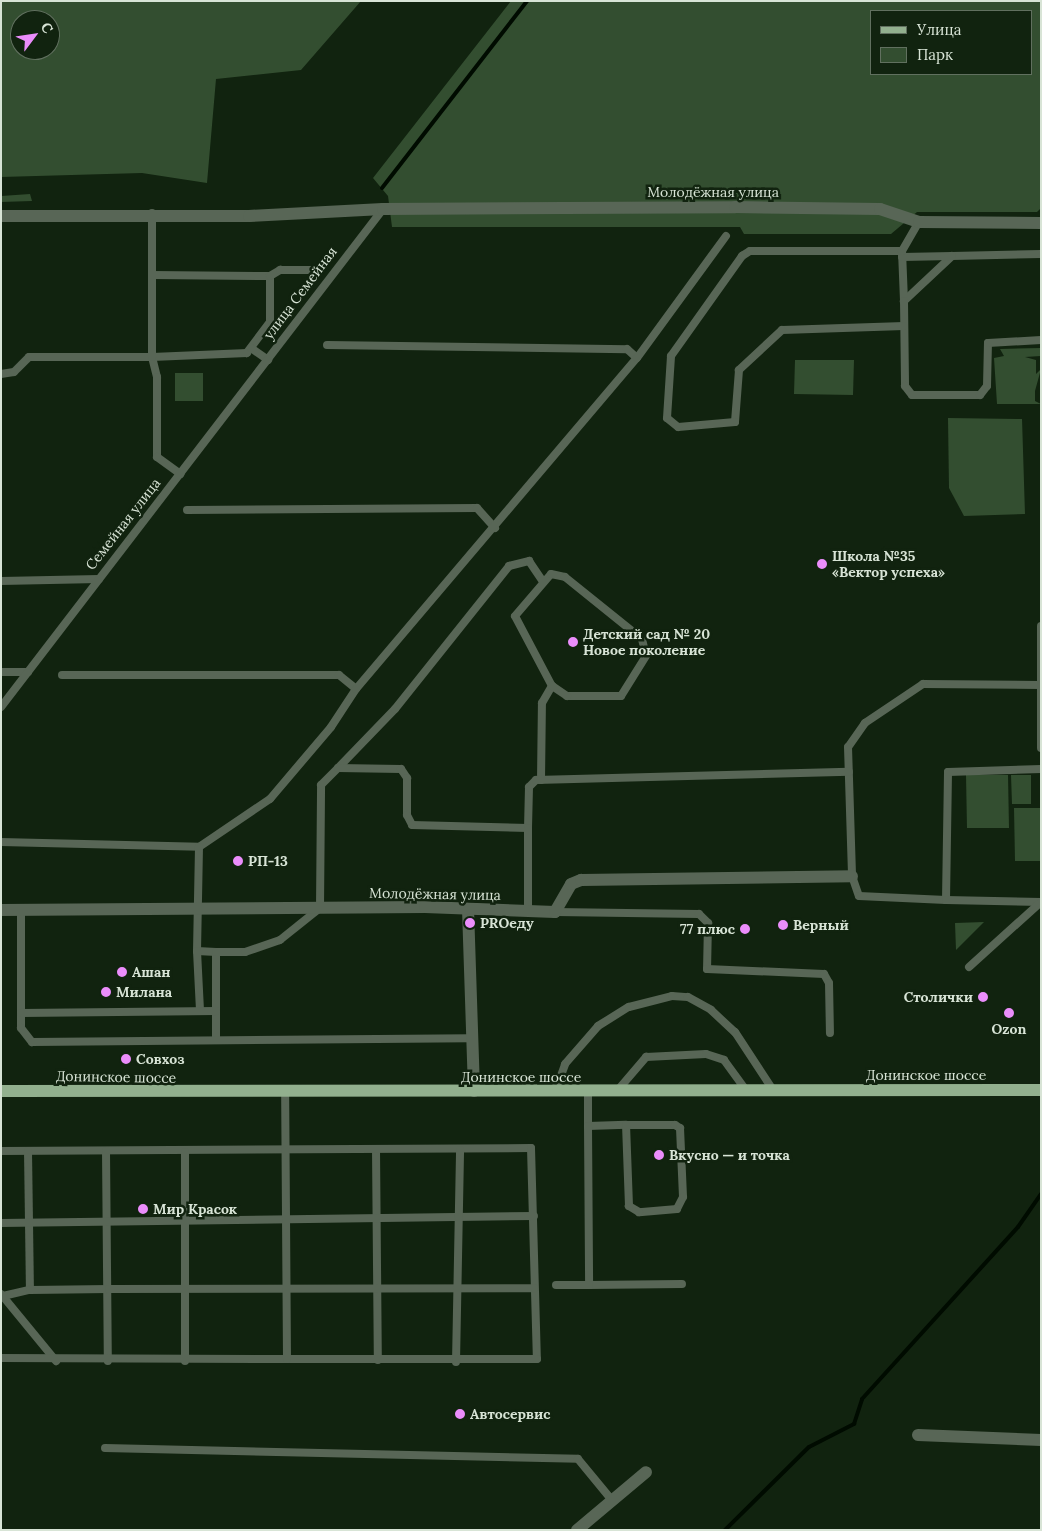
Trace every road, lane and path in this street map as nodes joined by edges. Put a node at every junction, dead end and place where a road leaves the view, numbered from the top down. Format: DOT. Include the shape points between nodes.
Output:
graph roads {
  1 [pos="383,209"];
  2 [pos="152,213"];
  3 [pos="1,216"];
  4 [pos="919,222"];
  5 [pos="1041,222"];
  6 [pos="726,236"];
  7 [pos="902,254"];
  8 [pos="1041,254"];
  9 [pos="952,256"];
  10 [pos="310,270"];
  11 [pos="152,276"];
  12 [pos="270,276"];
  13 [pos="904,301"];
  14 [pos="904,326"];
  15 [pos="1041,340"];
  16 [pos="326,345"];
  17 [pos="252,348"];
  18 [pos="152,357"];
  19 [pos="637,358"];
  20 [pos="268,360"];
  21 [pos="1,374"];
  22 [pos="180,474"];
  23 [pos="188,510"];
  24 [pos="495,528"];
  25 [pos="99,579"];
  26 [pos="542,580"];
  27 [pos="1,581"];
  28 [pos="1041,626"];
  29 [pos="1,672"];
  30 [pos="28,672"];
  31 [pos="62,675"];
  32 [pos="1040,685"];
  33 [pos="552,686"];
  34 [pos="356,689"];
  35 [pos="1,707"];
  36 [pos="1040,709"];
  37 [pos="1041,748"];
  38 [pos="338,768"];
  39 [pos="1041,768"];
  40 [pos="849,772"];
  41 [pos="542,780"];
  42 [pos="528,828"];
  43 [pos="1,842"];
  44 [pos="199,847"];
  45 [pos="852,876"];
  46 [pos="946,900"];
  47 [pos="320,908"];
  48 [pos="468,909"];
  49 [pos="1,910"];
  50 [pos="20,910"];
  51 [pos="195,910"];
  52 [pos="528,911"];
  53 [pos="555,912"];
  54 [pos="197,951"];
  55 [pos="216,952"];
  56 [pos="969,967"];
  57 [pos="200,1011"];
  58 [pos="216,1011"];
  59 [pos="21,1013"];
  60 [pos="830,1033"];
  61 [pos="469,1038"];
  62 [pos="216,1039"];
  63 [pos="746,1090"];
  64 [pos="773,1090"];
  65 [pos="1041,1090"];
  66 [pos="1,1091"];
  67 [pos="474,1091"];
  68 [pos="286,1092"];
  69 [pos="555,1092"];
  70 [pos="588,1092"];
  71 [pos="616,1092"];
  72 [pos="626,1125"];
  73 [pos="588,1126"];
  74 [pos="376,1150"];
  75 [pos="460,1150"];
  76 [pos="1,1151"];
  77 [pos="28,1151"];
  78 [pos="106,1151"];
  79 [pos="185,1152"];
  80 [pos="286,1152"];
  81 [pos="534,1216"];
  82 [pos="284,1218"];
  83 [pos="377,1218"];
  84 [pos="456,1219"];
  85 [pos="108,1220"];
  86 [pos="28,1222"];
  87 [pos="186,1222"];
  88 [pos="1,1223"];
  89 [pos="682,1284"];
  90 [pos="556,1285"];
  91 [pos="589,1285"];
  92 [pos="457,1288"];
  93 [pos="534,1288"];
  94 [pos="109,1289"];
  95 [pos="185,1289"];
  96 [pos="30,1290"];
  97 [pos="286,1290"];
  98 [pos="380,1290"];
  99 [pos="2,1295"];
  100 [pos="1,1358"];
  101 [pos="287,1359"];
  102 [pos="378,1360"];
  103 [pos="56,1361"];
  104 [pos="108,1361"];
  105 [pos="185,1361"];
  106 [pos="456,1362"];
  107 [pos="918,1435"];
  108 [pos="1041,1440"];
  109 [pos="105,1448"];
  110 [pos="646,1472"];
  111 [pos="612,1499"];
  112 [pos="577,1530"];
  1 -- 2 [label="street" via="249,216"];
  1 -- 4 [label="street, Молодёжная улица" via="870,209 895,212"];
  1 -- 20 [label="lane, улица Семейная"];
  2 -- 3 [label="street"];
  2 -- 11 [label="lane"];
  4 -- 5 [label="street, Молодёжная улица"];
  4 -- 7 [label="lane"];
  6 -- 19 [label="lane"];
  7 -- 9 [label="lane"];
  7 -- 13 [label="lane"];
  7 -- 14 [label="lane" via="745,253 670,356 667,418 678,427 736,422 739,370 782,330"];
  8 -- 9 [label="lane"];
  9 -- 13 [label="lane"];
  10 -- 12 [label="lane" via="280,270"];
  11 -- 12 [label="lane"];
  11 -- 18 [label="lane"];
  12 -- 17 [label="lane" via="270,322"];
  13 -- 14 [label="lane"];
  14 -- 15 [label="lane" via="905,386 919,396 980,395 987,386 988,343"];
  16 -- 19 [label="lane" via="627,349"];
  17 -- 18 [label="lane" via="242,355"];
  17 -- 20 [label="lane"];
  18 -- 21 [label="lane" via="29,357 14,372"];
  18 -- 22 [label="lane" via="157,377 157,457"];
  19 -- 24 [label="lane"];
  20 -- 22 [label="lane, Семейная улица"];
  22 -- 25 [label="lane, Семейная улица"];
  23 -- 24 [label="lane" via="477,508"];
  24 -- 34 [label="lane"];
  25 -- 27 [label="lane"];
  25 -- 30 [label="lane, Семейная улица"];
  26 -- 33 [label="lane" via="516,619"];
  26 -- 33 [label="lane" via="551,574 565,577 642,640 646,651 645,664 621,696 567,696"];
  26 -- 38 [label="lane" via="529,561 509,566 395,708"];
  28 -- 32 [label="lane"];
  29 -- 30 [label="lane"];
  30 -- 35 [label="lane, Семейная улица"];
  31 -- 34 [label="lane" via="339,675"];
  32 -- 36 [label="lane"];
  32 -- 40 [label="lane" via="923,684 865,723 848,747"];
  33 -- 41 [label="lane" via="542,703"];
  34 -- 44 [label="lane" via="331,727 270,799 212,842"];
  36 -- 37 [label="lane"];
  38 -- 42 [label="lane" via="401,769 407,778 407,815 412,825"];
  38 -- 47 [label="lane" via="321,785"];
  39 -- 46 [label="lane" via="948,772"];
  40 -- 41 [label="lane"];
  40 -- 45 [label="lane"];
  41 -- 42 [label="lane" via="529,787"];
  42 -- 52 [label="lane"];
  43 -- 44 [label="lane"];
  44 -- 51 [label="lane"];
  45 -- 46 [label="lane" via="864,898"];
  45 -- 53 [label="street" via="582,880 571,884"];
  46 -- 56 [label="lane" via="1041,902"];
  47 -- 48 [label="street, Молодёжная улица"];
  47 -- 51 [label="street, Молодёжная улица"];
  47 -- 55 [label="lane" via="280,940 245,952"];
  48 -- 52 [label="street, Молодёжная улица"];
  48 -- 61 [label="street"];
  49 -- 50 [label="street, Молодёжная улица"];
  50 -- 51 [label="street, Молодёжная улица"];
  50 -- 59 [label="lane"];
  51 -- 54 [label="lane"];
  52 -- 53 [label="street, Молодёжная улица"];
  53 -- 60 [label="lane" via="699,914 708,923 707,969 824,974 829,983"];
  54 -- 55 [label="lane"];
  54 -- 57 [label="lane"];
  55 -- 58 [label="lane"];
  57 -- 58 [label="lane"];
  57 -- 59 [label="lane"];
  58 -- 62 [label="lane"];
  59 -- 62 [label="lane" via="22,1033 32,1042"];
  61 -- 62 [label="lane"];
  61 -- 67 [label="street"];
  63 -- 64 [label="main road, Донинское шоссе"];
  63 -- 71 [label="main road, Донинское шоссе"];
  63 -- 71 [label="lane" via="724,1060 706,1054 646,1057"];
  64 -- 65 [label="main road, Донинское шоссе"];
  64 -- 69 [label="lane" via="735,1032 711,1010 688,997 672,996 629,1007 598,1026 565,1064"];
  66 -- 68 [label="main road, Донинское шоссе"];
  67 -- 68 [label="main road, Донинское шоссе"];
  67 -- 69 [label="main road, Донинское шоссе"];
  68 -- 80 [label="lane"];
  69 -- 70 [label="main road, Донинское шоссе"];
  70 -- 71 [label="main road, Донинское шоссе"];
  70 -- 73 [label="lane"];
  72 -- 72 [label="lane" via="629,1206 639,1212 677,1209 683,1197 682,1130 675,1125"];
  72 -- 73 [label="lane"];
  73 -- 91 [label="lane"];
  74 -- 75 [label="lane"];
  74 -- 80 [label="lane"];
  74 -- 83 [label="lane"];
  75 -- 81 [label="lane" via="531,1148"];
  75 -- 84 [label="lane"];
  76 -- 77 [label="lane"];
  77 -- 78 [label="lane"];
  77 -- 86 [label="lane"];
  78 -- 79 [label="lane"];
  78 -- 85 [label="lane"];
  79 -- 80 [label="lane"];
  79 -- 87 [label="lane"];
  80 -- 82 [label="lane"];
  81 -- 84 [label="lane"];
  81 -- 93 [label="lane"];
  82 -- 83 [label="lane"];
  82 -- 87 [label="lane"];
  82 -- 97 [label="lane"];
  83 -- 84 [label="lane"];
  83 -- 98 [label="lane"];
  84 -- 92 [label="lane"];
  85 -- 86 [label="lane"];
  85 -- 87 [label="lane"];
  85 -- 94 [label="lane"];
  86 -- 88 [label="lane"];
  86 -- 96 [label="lane"];
  87 -- 95 [label="lane"];
  89 -- 91 [label="lane"];
  90 -- 91 [label="lane"];
  92 -- 93 [label="lane"];
  92 -- 98 [label="lane"];
  92 -- 106 [label="lane"];
  93 -- 106 [label="lane" via="537,1359"];
  94 -- 95 [label="lane"];
  94 -- 96 [label="lane"];
  94 -- 104 [label="lane"];
  95 -- 97 [label="lane"];
  95 -- 105 [label="lane"];
  96 -- 99 [label="lane"];
  97 -- 98 [label="lane"];
  97 -- 101 [label="lane"];
  98 -- 102 [label="lane"];
  99 -- 103 [label="lane"];
  100 -- 103 [label="lane"];
  101 -- 102 [label="lane"];
  101 -- 105 [label="lane"];
  102 -- 106 [label="lane"];
  103 -- 104 [label="lane"];
  104 -- 105 [label="lane"];
  107 -- 108 [label="street"];
  109 -- 111 [label="lane" via="578,1459"];
  110 -- 111 [label="street"];
  111 -- 112 [label="street"];
}
